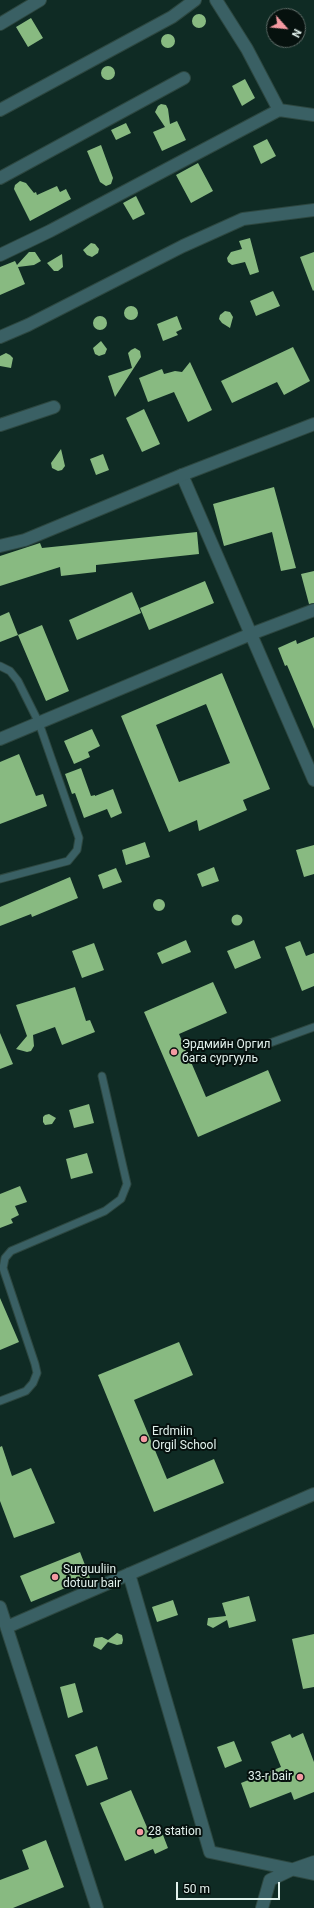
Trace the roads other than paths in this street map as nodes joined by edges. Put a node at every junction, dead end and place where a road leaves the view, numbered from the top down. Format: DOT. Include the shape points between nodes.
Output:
graph roads {
  1 [pos="40,0"];
  2 [pos="195,0"];
  3 [pos="216,0"];
  4 [pos="0,24"];
  5 [pos="184,78"];
  6 [pos="0,110"];
  7 [pos="279,110"];
  8 [pos="314,115"];
  9 [pos="0,178"];
  10 [pos="314,210"];
  11 [pos="0,255"];
  12 [pos="0,337"];
  13 [pos="54,407"];
  14 [pos="314,424"];
  15 [pos="0,425"];
  16 [pos="182,474"];
  17 [pos="0,546"];
  18 [pos="314,610"];
  19 [pos="252,634"];
  20 [pos="0,666"];
  21 [pos="39,723"];
  22 [pos="0,739"];
  23 [pos="314,780"];
  24 [pos="0,879"];
  25 [pos="314,1027"];
  26 [pos="270,1043"];
  27 [pos="102,1076"];
  28 [pos="0,1401"];
  29 [pos="314,1494"];
  30 [pos="129,1574"];
  31 [pos="0,1607"];
  32 [pos="7,1627"];
  33 [pos="314,1862"];
  34 [pos="291,1870"];
  35 [pos="314,1874"];
  36 [pos="97,1908"];
  37 [pos="262,1908"];
  1 -- 4 [label="street"];
  2 -- 6 [label="street" via="172,17"];
  3 -- 7 [label="street" via="247,49"];
  5 -- 9 [label="street"];
  7 -- 8 [label="street"];
  7 -- 11 [label="street"];
  10 -- 12 [label="street" via="243,219"];
  13 -- 15 [label="street"];
  14 -- 16 [label="street"];
  16 -- 17 [label="street" via="25,540"];
  16 -- 19 [label="street"];
  18 -- 19 [label="street"];
  19 -- 21 [label="street"];
  19 -- 23 [label="street"];
  20 -- 21 [label="lane" via="10,671 18,681"];
  21 -- 22 [label="street"];
  21 -- 24 [label="lane" via="79,838 77,850 68,861"];
  25 -- 26 [label="lane"];
  27 -- 28 [label="lane" via="127,1184 121,1198 105,1211 11,1251 5,1258 3,1268 36,1373 33,1383 26,1391"];
  29 -- 30 [label="street"];
  30 -- 32 [label="street"];
  30 -- 34 [label="street" via="210,1852"];
  31 -- 32 [label="street"];
  32 -- 36 [label="street"];
  33 -- 34 [label="street"];
  34 -- 35 [label="street"];
  34 -- 37 [label="street" via="270,1880"];
}
